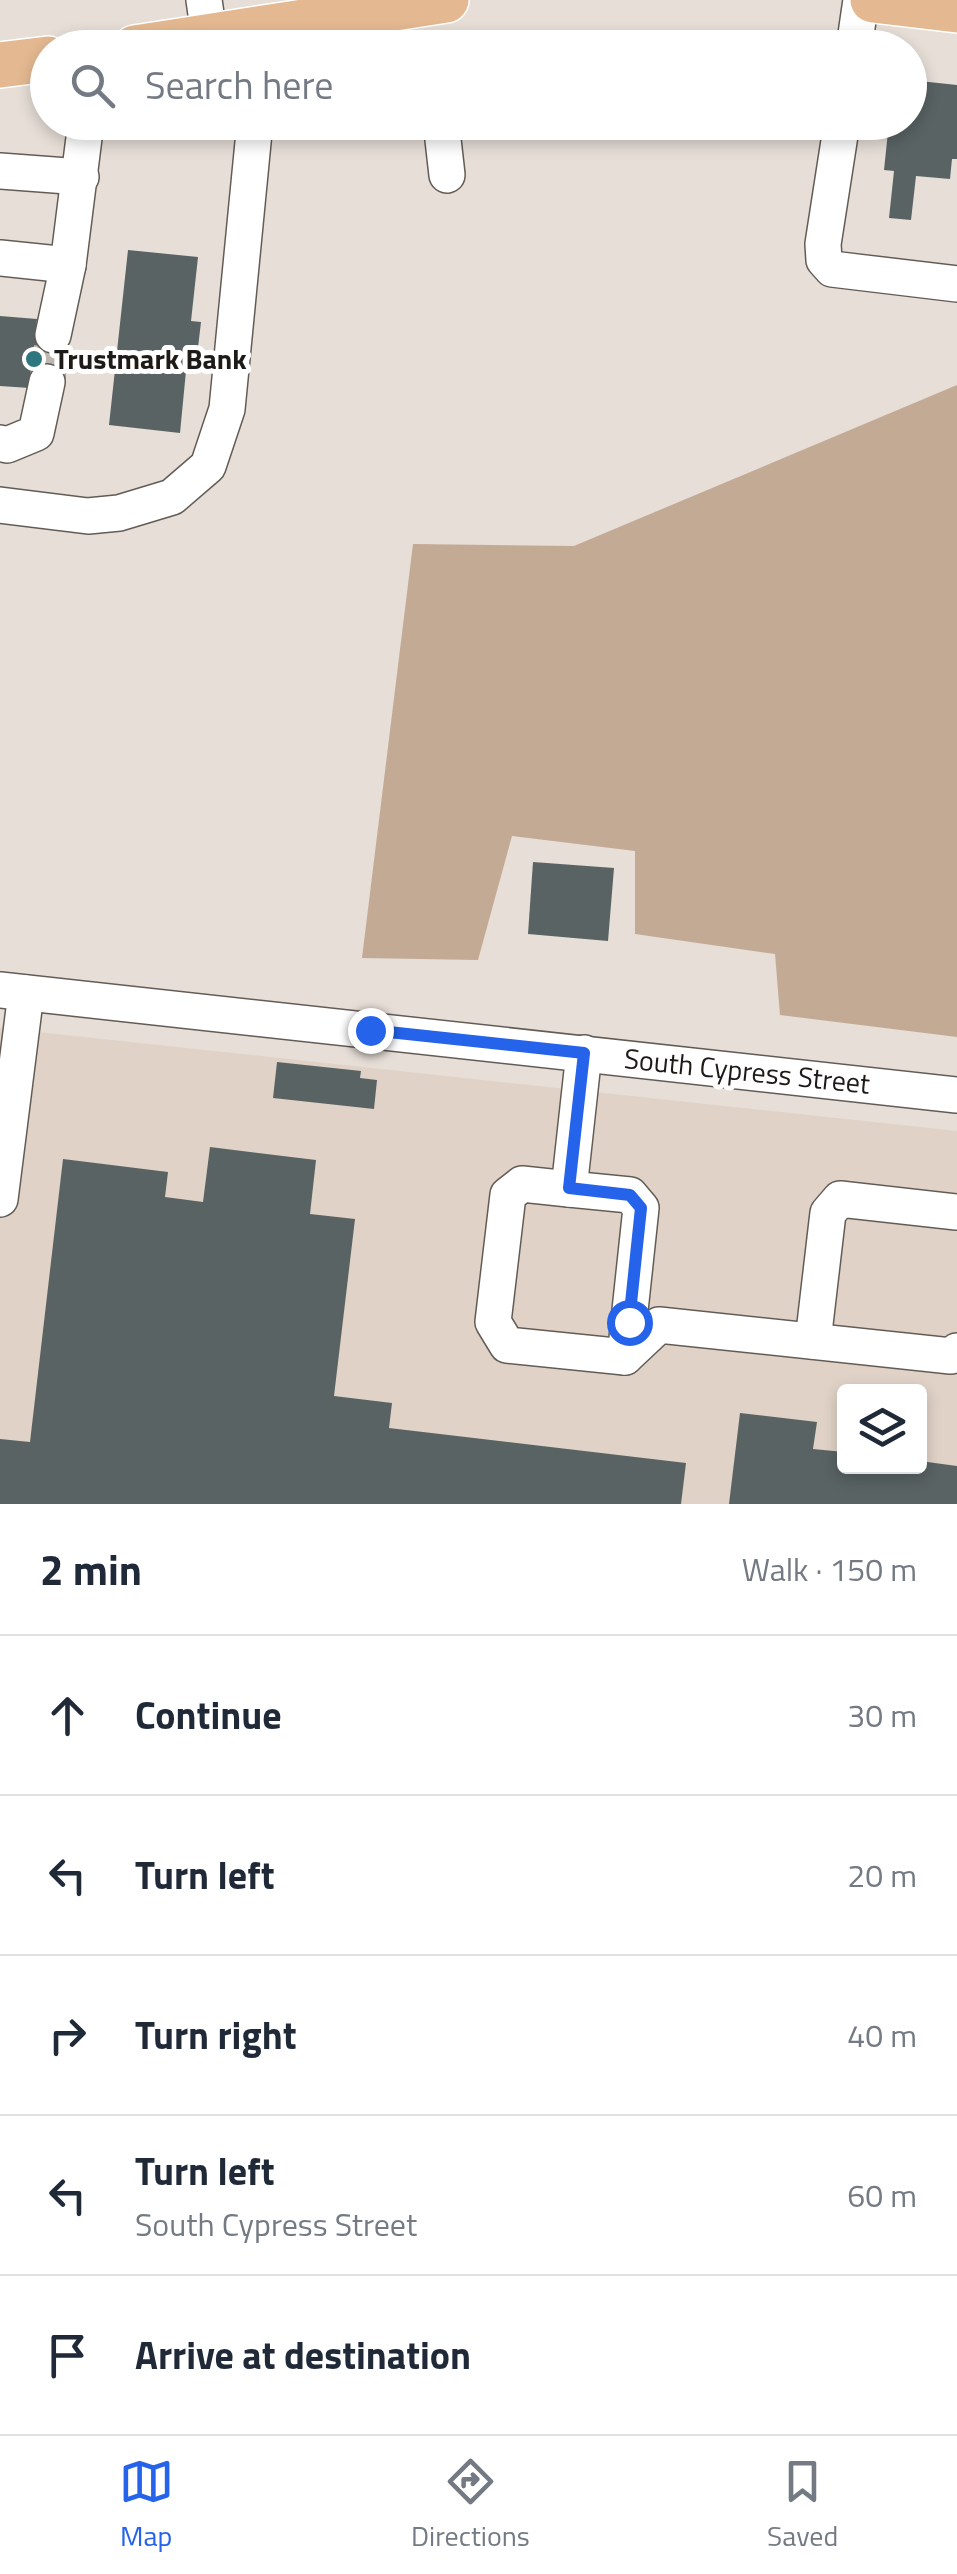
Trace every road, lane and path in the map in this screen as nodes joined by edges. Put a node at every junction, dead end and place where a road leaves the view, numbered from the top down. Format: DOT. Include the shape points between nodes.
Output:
graph roads {
  1 [pos="446,0"];
  2 [pos="879,0"];
  3 [pos="957,10"];
  4 [pos="207,18"];
  5 [pos="178,30"];
  6 [pos="241,30"];
  7 [pos="296,30"];
  8 [pos="863,30"];
  9 [pos="30,62"];
  10 [pos="0,65"];
  11 [pos="85,140"];
  12 [pos="253,140"];
  13 [pos="443,140"];
  14 [pos="839,140"];
  15 [pos="0,171"];
  16 [pos="447,175"];
  17 [pos="82,177"];
  18 [pos="0,258"];
  19 [pos="68,265"];
  20 [pos="957,284"];
  21 [pos="53,335"];
  22 [pos="47,382"];
  23 [pos="0,443"];
  24 [pos="0,505"];
  25 [pos="13,991"];
  26 [pos="584,1053"];
  27 [pos="957,1095"];
  28 [pos="569,1188"];
  29 [pos="0,1198"];
  30 [pos="957,1212"];
  31 [pos="638,1335"];
  32 [pos="813,1342"];
  33 [pos="957,1350"];
  1 -- 7 [label="main road"];
  2 -- 3 [label="main road"];
  2 -- 8 [label="street"];
  4 -- 5 [label="main road"];
  4 -- 6 [label="main road"];
  9 -- 10 [label="main road"];
  11 -- 17 [label="street"];
  12 -- 24 [label="street" via="228,409 208,466 172,498 119,513 88,516"];
  13 -- 16 [label="street"];
  14 -- 20 [label="street" via="824,260 832,269"];
  15 -- 17 [label="street"];
  17 -- 19 [label="street"];
  18 -- 19 [label="street"];
  19 -- 21 [label="street"];
  22 -- 23 [label="street" via="36,432"];
  25 -- 26 [label="street, South Cypress Street"];
  25 -- 29 [label="street"];
  26 -- 27 [label="street, South Cypress Street"];
  26 -- 28 [label="street"];
  28 -- 31 [label="street" via="630,1195 641,1208"];
  28 -- 31 [label="street" via="522,1184 508,1195 493,1322 506,1345"];
  30 -- 32 [label="street" via="840,1199 828,1212"];
  31 -- 32 [label="street"];
  32 -- 33 [label="street" via="951,1356"];
}
